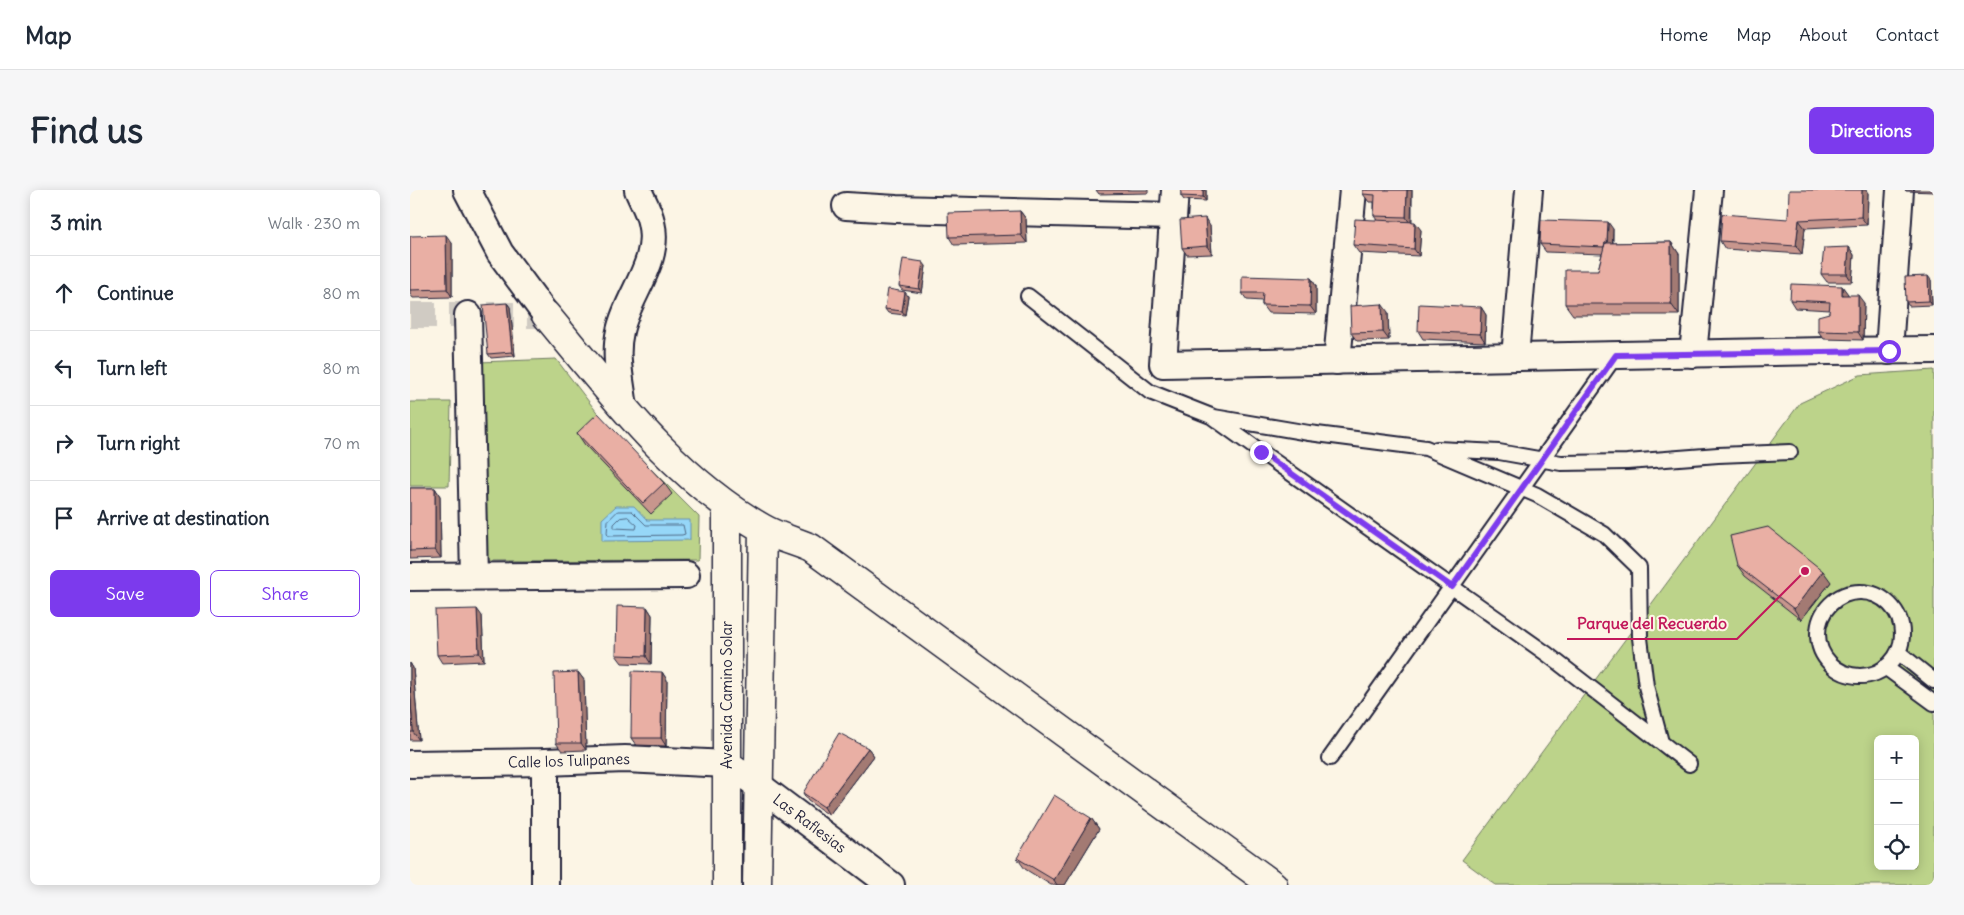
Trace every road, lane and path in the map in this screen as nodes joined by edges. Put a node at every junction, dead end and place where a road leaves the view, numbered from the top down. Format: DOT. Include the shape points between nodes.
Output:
graph roads {
  1 [pos="467,190"];
  2 [pos="638,190"];
  3 [pos="1175,190"];
  4 [pos="1353,190"];
  5 [pos="1529,190"];
  6 [pos="1709,190"];
  7 [pos="1900,190"];
  8 [pos="846,206"];
  9 [pos="1173,216"];
  10 [pos="1028,296"];
  11 [pos="468,315"];
  12 [pos="546,315"];
  13 [pos="1934,350"];
  14 [pos="1889,351"];
  15 [pos="1693,354"];
  16 [pos="1616,355"];
  17 [pos="1515,357"];
  18 [pos="1337,361"];
  19 [pos="624,408"];
  20 [pos="1210,416"];
  21 [pos="1426,448"];
  22 [pos="1790,452"];
  23 [pos="1542,460"];
  24 [pos="1521,488"];
  25 [pos="727,506"];
  26 [pos="763,528"];
  27 [pos="686,575"];
  28 [pos="474,576"];
  29 [pos="410,577"];
  30 [pos="1452,587"];
  31 [pos="1898,652"];
  32 [pos="1885,667"];
  33 [pos="1934,681"];
  34 [pos="1934,703"];
  35 [pos="1661,742"];
  36 [pos="1330,758"];
  37 [pos="545,762"];
  38 [pos="410,764"];
  39 [pos="727,764"];
  40 [pos="1688,764"];
  41 [pos="758,785"];
  42 [pos="544,885"];
  43 [pos="727,885"];
  44 [pos="757,885"];
  45 [pos="890,885"];
  46 [pos="1273,885"];
  1 -- 12 [label="street" via="500,253"];
  2 -- 19 [label="street" via="651,221 653,241 651,258 620,331 618,360"];
  3 -- 9 [label="street"];
  4 -- 18 [label="street"];
  5 -- 17 [label="street"];
  6 -- 15 [label="street"];
  7 -- 14 [label="street"];
  8 -- 9 [label="street"];
  9 -- 18 [label="street" via="1164,364"];
  10 -- 20 [label="lane" via="1150,392"];
  11 -- 28 [label="street"];
  12 -- 19 [label="street"];
  13 -- 14 [label="street"];
  14 -- 15 [label="street"];
  15 -- 16 [label="street"];
  16 -- 17 [label="street"];
  16 -- 23 [label="lane"];
  17 -- 18 [label="street"];
  19 -- 25 [label="street" via="680,467"];
  20 -- 21 [label="lane"];
  20 -- 30 [label="lane"];
  21 -- 23 [label="lane" via="1499,452"];
  21 -- 24 [label="lane"];
  22 -- 23 [label="lane" via="1627,462 1561,463"];
  23 -- 24 [label="lane"];
  24 -- 30 [label="lane"];
  24 -- 35 [label="lane" via="1604,534 1638,568 1640,638 1646,686"];
  25 -- 26 [label="street"];
  25 -- 39 [label="street, Avenida Camino Solar"];
  26 -- 41 [label="street, Avenida Camino Solar"];
  26 -- 46 [label="street" via="811,548"];
  27 -- 28 [label="street"];
  28 -- 29 [label="street"];
  30 -- 35 [label="lane" via="1547,654"];
  30 -- 36 [label="lane"];
  31 -- 32 [label="lane"];
  31 -- 32 [label="lane" via="1902,638 1900,624 1895,611 1885,600 1858,592 1832,602 1824,612 1818,638 1828,663 1851,676 1865,676"];
  31 -- 33 [label="lane"];
  32 -- 34 [label="lane"];
  35 -- 40 [label="lane"];
  37 -- 38 [label="street, Calle los Tulipanes"];
  37 -- 39 [label="street, Calle los Tulipanes" via="625,759"];
  37 -- 42 [label="street"];
  39 -- 41 [label="street, Las Raflesias"];
  39 -- 43 [label="street, Avenida Camino Solar"];
  41 -- 44 [label="street, Avenida Camino Solar"];
  41 -- 45 [label="street, Las Raflesias"];
}
